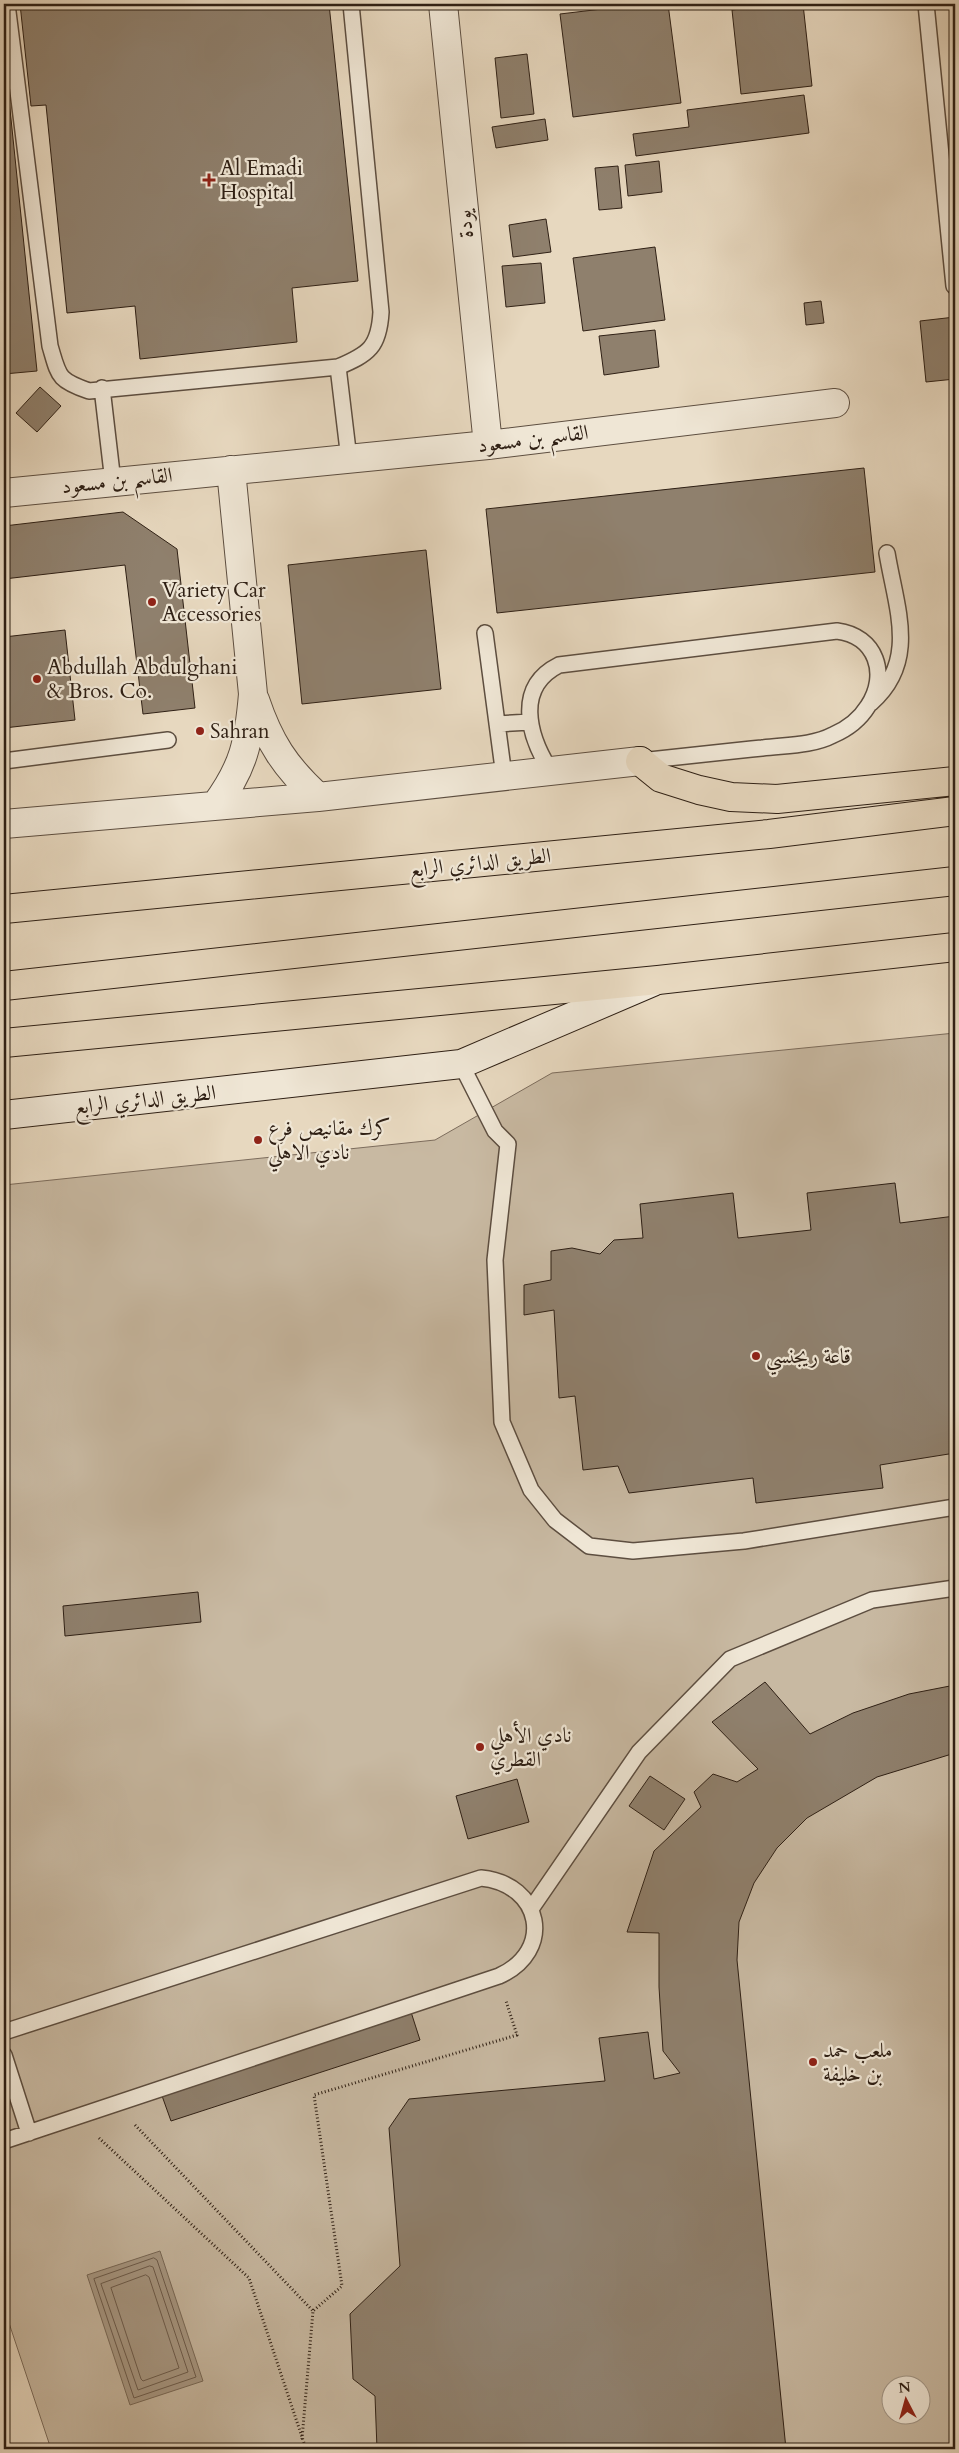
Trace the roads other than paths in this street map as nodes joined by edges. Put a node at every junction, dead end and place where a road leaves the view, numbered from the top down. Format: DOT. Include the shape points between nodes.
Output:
graph roads {
  1 [pos="7,4"];
  2 [pos="351,4"];
  3 [pos="443,4"];
  4 [pos="926,4"];
  5 [pos="954,286"];
  6 [pos="338,367"];
  7 [pos="102,388"];
  8 [pos="835,403"];
  9 [pos="488,445"];
  10 [pos="349,459"];
  11 [pos="231,470"];
  12 [pos="113,482"];
  13 [pos="4,493"];
  14 [pos="887,553"];
  15 [pos="485,633"];
  16 [pos="253,694"];
  17 [pos="868,706"];
  18 [pos="530,722"];
  19 [pos="496,724"];
  20 [pos="168,740"];
  21 [pos="4,761"];
  22 [pos="640,761"];
  23 [pos="550,770"];
  24 [pos="504,776"];
  25 [pos="955,781"];
  26 [pos="318,797"];
  27 [pos="215,806"];
  28 [pos="955,811"];
  29 [pos="4,824"];
  30 [pos="955,881"];
  31 [pos="4,910"];
  32 [pos="955,947"];
  33 [pos="658,980"];
  34 [pos="4,986"];
  35 [pos="4,1043"];
  36 [pos="461,1064"];
  37 [pos="4,1116"];
  38 [pos="955,1507"];
  39 [pos="955,1588"];
  40 [pos="530,1909"];
  41 [pos="4,2032"];
  42 [pos="4,2055"];
  43 [pos="29,2133"];
  44 [pos="4,2141"];
  1 -- 7 [label="lane" via="50,346 59,376 69,384 89,391"];
  2 -- 6 [label="lane" via="381,312 380,328 364,356"];
  3 -- 9 [label="street, يودة"];
  4 -- 5 [label="lane"];
  6 -- 7 [label="lane"];
  6 -- 10 [label="lane"];
  7 -- 12 [label="lane"];
  8 -- 9 [label="street, القاسم بن مسعود"];
  9 -- 10 [label="street, القاسم بن مسعود"];
  10 -- 11 [label="street, القاسم بن مسعود"];
  11 -- 12 [label="street, القاسم بن مسعود"];
  11 -- 16 [label="street"];
  12 -- 13 [label="street, القاسم بن مسعود"];
  14 -- 17 [label="lane" via="901,631 900,658 883,693"];
  15 -- 19 [label="lane"];
  16 -- 26 [label="street" via="278,754"];
  16 -- 27 [label="street" via="244,756 232,783"];
  17 -- 18 [label="lane" via="877,676 876,660 866,643 857,636 837,631 559,665 538,681 532,693"];
  17 -- 22 [label="lane" via="846,729 816,742"];
  18 -- 19 [label="lane"];
  18 -- 23 [label="lane"];
  19 -- 24 [label="lane"];
  20 -- 21 [label="lane"];
  22 -- 23 [label="street"];
  22 -- 25 [label="main road" via="661,778 731,797 777,799"];
  23 -- 24 [label="street"];
  24 -- 26 [label="street"];
  26 -- 27 [label="street"];
  27 -- 29 [label="street"];
  28 -- 31 [label="main road, الطريق الدائري الرابع" via="769,834"];
  30 -- 34 [label="main road"];
  32 -- 33 [label="main road, الطريق الدائري الرابع"];
  33 -- 35 [label="main road, الطريق الدائري الرابع"];
  33 -- 36 [label="street, الطريق الدائري الرابع"];
  36 -- 37 [label="street, الطريق الدائري الرابع"];
  36 -- 38 [label="lane" via="495,1131 508,1144 495,1260 502,1422 532,1490 555,1520 589,1546 633,1551 744,1541"];
  39 -- 40 [label="lane" via="872,1600 730,1659 639,1752"];
  40 -- 41 [label="lane" via="522,1895 496,1879 466,1881"];
  40 -- 43 [label="lane" via="534,1922 530,1950 511,1971"];
  42 -- 43 [label="lane"];
  43 -- 44 [label="lane"];
}
